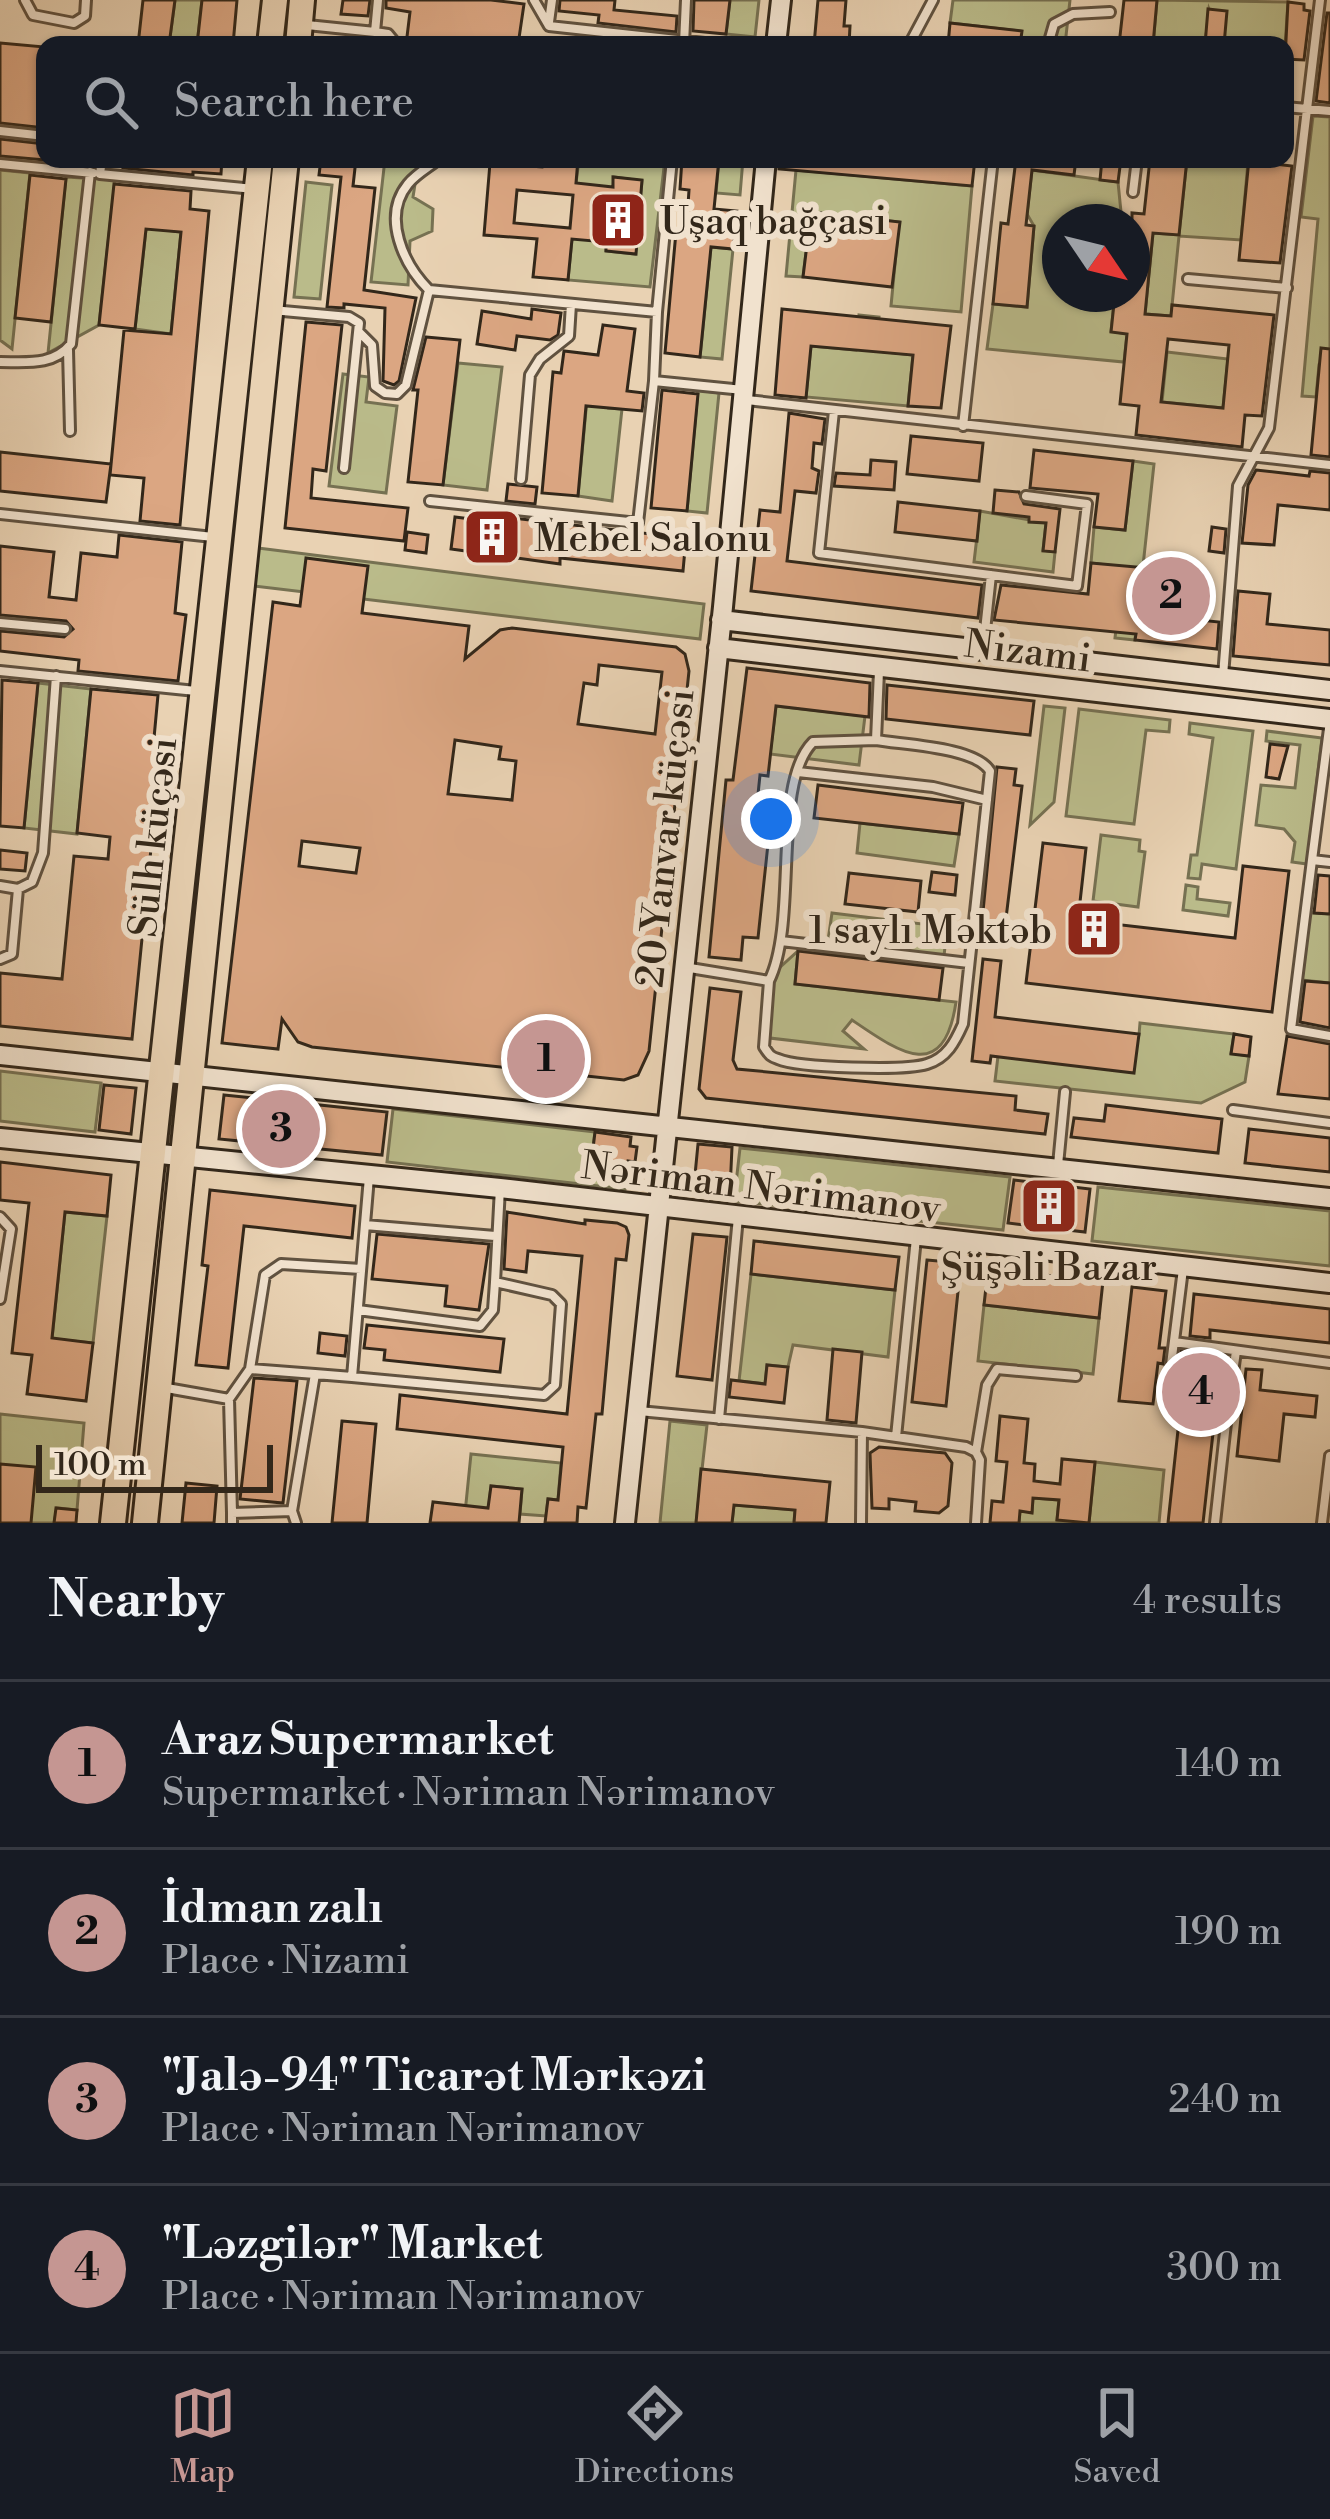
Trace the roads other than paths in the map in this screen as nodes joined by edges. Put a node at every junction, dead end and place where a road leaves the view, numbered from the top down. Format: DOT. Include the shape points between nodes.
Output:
graph roads {
  1 [pos="26,0"];
  2 [pos="86,0"];
  3 [pos="274,0"];
  4 [pos="378,0"];
  5 [pos="534,0"];
  6 [pos="552,0"];
  7 [pos="686,0"];
  8 [pos="781,0"];
  9 [pos="933,0"];
  10 [pos="1320,0"];
  11 [pos="1110,12"];
  12 [pos="300,23"];
  13 [pos="549,26"];
  14 [pos="375,32"];
  15 [pos="271,36"];
  16 [pos="390,36"];
  17 [pos="628,36"];
  18 [pos="684,36"];
  19 [pos="777,36"];
  20 [pos="915,36"];
  21 [pos="1051,36"];
  22 [pos="1294,107"];
  23 [pos="1304,109"];
  24 [pos="1330,111"];
  25 [pos="0,131"];
  26 [pos="36,135"];
  27 [pos="0,164"];
  28 [pos="36,167"];
  29 [pos="42,168"];
  30 [pos="98,168"];
  31 [pos="259,168"];
  32 [pos="285,168"];
  33 [pos="427,168"];
  34 [pos="671,168"];
  35 [pos="765,168"];
  36 [pos="992,168"];
  37 [pos="1136,168"];
  38 [pos="95,173"];
  39 [pos="256,189"];
  40 [pos="1133,192"];
  41 [pos="1188,279"];
  42 [pos="1287,288"];
  43 [pos="429,290"];
  44 [pos="572,304"];
  45 [pos="271,310"];
  46 [pos="657,312"];
  47 [pos="361,333"];
  48 [pos="68,350"];
  49 [pos="0,362"];
  50 [pos="654,381"];
  51 [pos="743,395"];
  52 [pos="834,411"];
  53 [pos="963,426"];
  54 [pos="70,431"];
  55 [pos="1252,457"];
  56 [pos="1330,465"];
  57 [pos="344,468"];
  58 [pos="520,478"];
  59 [pos="1026,496"];
  60 [pos="430,501"];
  61 [pos="0,514"];
  62 [pos="220,538"];
  63 [pos="991,575"];
  64 [pos="721,620"];
  65 [pos="0,623"];
  66 [pos="65,629"];
  67 [pos="718,648"];
  68 [pos="982,651"];
  69 [pos="880,667"];
  70 [pos="0,671"];
  71 [pos="56,676"];
  72 [pos="1223,678"];
  73 [pos="1330,690"];
  74 [pos="204,692"];
  75 [pos="1330,719"];
  76 [pos="876,740"];
  77 [pos="798,772"];
  78 [pos="1326,781"];
  79 [pos="987,800"];
  80 [pos="1312,860"];
  81 [pos="1330,862"];
  82 [pos="0,886"];
  83 [pos="18,889"];
  84 [pos="781,941"];
  85 [pos="0,959"];
  86 [pos="969,963"];
  87 [pos="683,967"];
  88 [pos="770,981"];
  89 [pos="1330,1036"];
  90 [pos="0,1055"];
  91 [pos="163,1073"];
  92 [pos="192,1076"];
  93 [pos="1065,1092"];
  94 [pos="1233,1110"];
  95 [pos="1330,1124"];
  96 [pos="668,1126"];
  97 [pos="0,1138"];
  98 [pos="154,1155"];
  99 [pos="184,1158"];
  100 [pos="1058,1167"];
  101 [pos="369,1175"];
  102 [pos="500,1188"];
  103 [pos="1330,1198"];
  104 [pos="658,1207"];
  105 [pos="738,1216"];
  106 [pos="0,1217"];
  107 [pos="365,1225"];
  108 [pos="496,1236"];
  109 [pos="916,1237"];
  110 [pos="1183,1268"];
  111 [pos="361,1269"];
  112 [pos="495,1282"];
  113 [pos="1330,1283"];
  114 [pos="139,1293"];
  115 [pos="169,1296"];
  116 [pos="0,1299"];
  117 [pos="358,1310"];
  118 [pos="1174,1342"];
  119 [pos="1236,1352"];
  120 [pos="1330,1363"];
  121 [pos="250,1369"];
  122 [pos="315,1374"];
  123 [pos="1076,1376"];
  124 [pos="352,1377"];
  125 [pos="160,1387"];
  126 [pos="229,1399"];
  127 [pos="638,1411"];
  128 [pos="718,1419"];
  129 [pos="1226,1423"];
  130 [pos="862,1432"];
  131 [pos="896,1437"];
  132 [pos="976,1452"];
  133 [pos="1330,1456"];
  134 [pos="292,1511"];
  135 [pos="232,1518"];
  136 [pos="113,1523"];
  137 [pos="146,1523"];
  138 [pos="296,1523"];
  139 [pos="626,1523"];
  140 [pos="861,1523"];
  141 [pos="976,1523"];
  142 [pos="1215,1523"];
  143 [pos="1322,1523"];
  1 -- 2 [label="lane" via="34,14 74,23 85,16"];
  3 -- 15 [label="highway"];
  4 -- 14 [label="lane"];
  5 -- 13 [label="lane"];
  6 -- 13 [label="lane"];
  7 -- 18 [label="lane"];
  8 -- 19 [label="main road"];
  9 -- 20 [label="lane"];
  10 -- 23 [label="lane"];
  11 -- 21 [label="lane" via="1063,18"];
  12 -- 14 [label="lane"];
  13 -- 17 [label="lane"];
  14 -- 16 [label="lane"];
  22 -- 23 [label="lane"];
  23 -- 24 [label="lane"];
  23 -- 42 [label="lane"];
  25 -- 26 [label="lane"];
  27 -- 28 [label="lane"];
  29 -- 38 [label="lane"];
  30 -- 38 [label="lane"];
  31 -- 39 [label="highway, Sülh küçəsi"];
  32 -- 45 [label="highway, Sülh küçəsi"];
  33 -- 43 [label="lane" via="410,181 398,236"];
  34 -- 46 [label="lane"];
  35 -- 51 [label="main road, 20 Yanvar küçəsi"];
  36 -- 53 [label="lane"];
  37 -- 40 [label="lane"];
  38 -- 39 [label="lane"];
  38 -- 48 [label="lane"];
  39 -- 62 [label="highway, Sülh küçəsi"];
  41 -- 42 [label="lane"];
  42 -- 55 [label="lane" via="1269,428"];
  43 -- 44 [label="lane"];
  43 -- 47 [label="lane" via="403,391 375,386 372,345"];
  44 -- 46 [label="lane"];
  44 -- 58 [label="lane" via="569,336 530,375"];
  45 -- 47 [label="lane" via="349,317"];
  45 -- 92 [label="highway, Sülh küçəsi"];
  46 -- 50 [label="lane"];
  47 -- 57 [label="lane"];
  48 -- 49 [label="lane" via="44,362"];
  48 -- 54 [label="lane"];
  50 -- 51 [label="lane"];
  50 -- 60 [label="lane" via="638,523"];
  51 -- 52 [label="lane"];
  51 -- 64 [label="main road, 20 Yanvar küçəsi"];
  52 -- 53 [label="lane"];
  52 -- 63 [label="lane" via="819,554"];
  53 -- 55 [label="lane"];
  55 -- 56 [label="lane"];
  55 -- 72 [label="lane" via="1238,486"];
  59 -- 63 [label="lane" via="1087,503 1077,586"];
  61 -- 62 [label="lane"];
  62 -- 74 [label="highway, Sülh küçəsi"];
  63 -- 68 [label="lane"];
  64 -- 67 [label="main road, 20 Yanvar küçəsi"];
  64 -- 68 [label="main road, Nizami"];
  65 -- 66 [label="lane"];
  67 -- 69 [label="main road, Nizami"];
  67 -- 87 [label="main road, 20 Yanvar küçəsi"];
  68 -- 72 [label="main road, Nizami"];
  69 -- 75 [label="main road, Nizami"];
  69 -- 76 [label="lane"];
  70 -- 71 [label="lane"];
  71 -- 74 [label="lane"];
  71 -- 83 [label="lane" via="43,853 32,882"];
  72 -- 73 [label="main road, Nizami"];
  74 -- 91 [label="highway, Sülh küçəsi"];
  75 -- 78 [label="lane"];
  76 -- 77 [label="lane" via="813,742"];
  76 -- 79 [label="lane" via="980,758 990,771"];
  77 -- 79 [label="lane"];
  77 -- 84 [label="lane"];
  78 -- 80 [label="lane"];
  79 -- 86 [label="lane"];
  80 -- 81 [label="lane"];
  80 -- 89 [label="lane" via="1291,1028"];
  82 -- 83 [label="lane"];
  83 -- 85 [label="lane" via="12,954"];
  84 -- 86 [label="lane"];
  84 -- 88 [label="lane"];
  86 -- 88 [label="lane" via="955,1043 926,1064 773,1058 764,1042"];
  87 -- 88 [label="lane"];
  87 -- 96 [label="main road, 20 Yanvar küçəsi"];
  90 -- 91 [label="main road"];
  91 -- 92 [label="main road, Nəriman Nərimanov"];
  91 -- 98 [label="highway, Sülh küçəsi"];
  92 -- 96 [label="main road, Nəriman Nərimanov"];
  92 -- 99 [label="highway, Sülh küçəsi"];
  93 -- 100 [label="lane"];
  94 -- 95 [label="lane"];
  96 -- 100 [label="main road, Nəriman Nərimanov"];
  96 -- 104 [label="main road, 20 Yanvar küçəsi"];
  97 -- 98 [label="main road"];
  98 -- 99 [label="main road, Nəriman Nərimanov"];
  98 -- 114 [label="highway, Sülh küçəsi"];
  99 -- 101 [label="main road, Nəriman Nərimanov"];
  99 -- 115 [label="highway, Sülh küçəsi"];
  100 -- 103 [label="main road, Nəriman Nərimanov"];
  101 -- 102 [label="main road, Nəriman Nərimanov"];
  101 -- 107 [label="lane"];
  102 -- 104 [label="main road, Nəriman Nərimanov"];
  102 -- 108 [label="lane"];
  104 -- 105 [label="main road, Nəriman Nərimanov"];
  104 -- 127 [label="main road, 20 Yanvar küçəsi"];
  105 -- 109 [label="main road, Nəriman Nərimanov"];
  105 -- 128 [label="lane"];
  106 -- 116 [label="lane" via="11,1229"];
  107 -- 108 [label="lane"];
  107 -- 111 [label="lane"];
  108 -- 112 [label="lane"];
  109 -- 110 [label="main road, Nəriman Nərimanov"];
  109 -- 131 [label="lane"];
  110 -- 113 [label="main road, Nəriman Nərimanov"];
  110 -- 118 [label="lane"];
  111 -- 117 [label="lane"];
  111 -- 121 [label="lane" via="272,1268"];
  112 -- 117 [label="lane" via="493,1310 480,1326"];
  112 -- 124 [label="lane" via="561,1304 549,1394"];
  114 -- 115 [label="highway"];
  114 -- 136 [label="highway, Sülh küçəsi"];
  115 -- 125 [label="highway, Sülh küçəsi"];
  117 -- 124 [label="lane"];
  118 -- 119 [label="lane"];
  118 -- 129 [label="lane" via="1171,1415"];
  119 -- 120 [label="lane"];
  119 -- 129 [label="lane"];
  121 -- 122 [label="lane"];
  121 -- 126 [label="lane"];
  122 -- 124 [label="lane"];
  122 -- 134 [label="lane"];
  123 -- 132 [label="lane" via="997,1369"];
  125 -- 126 [label="lane"];
  125 -- 137 [label="highway, Sülh küçəsi"];
  126 -- 135 [label="lane"];
  127 -- 128 [label="lane"];
  127 -- 139 [label="main road, 20 Yanvar küçəsi"];
  128 -- 130 [label="lane"];
  129 -- 142 [label="lane"];
  130 -- 131 [label="lane"];
  130 -- 140 [label="lane"];
  131 -- 132 [label="lane"];
  132 -- 141 [label="lane"];
  133 -- 143 [label="lane"];
  134 -- 135 [label="lane"];
  134 -- 138 [label="lane"];
}
